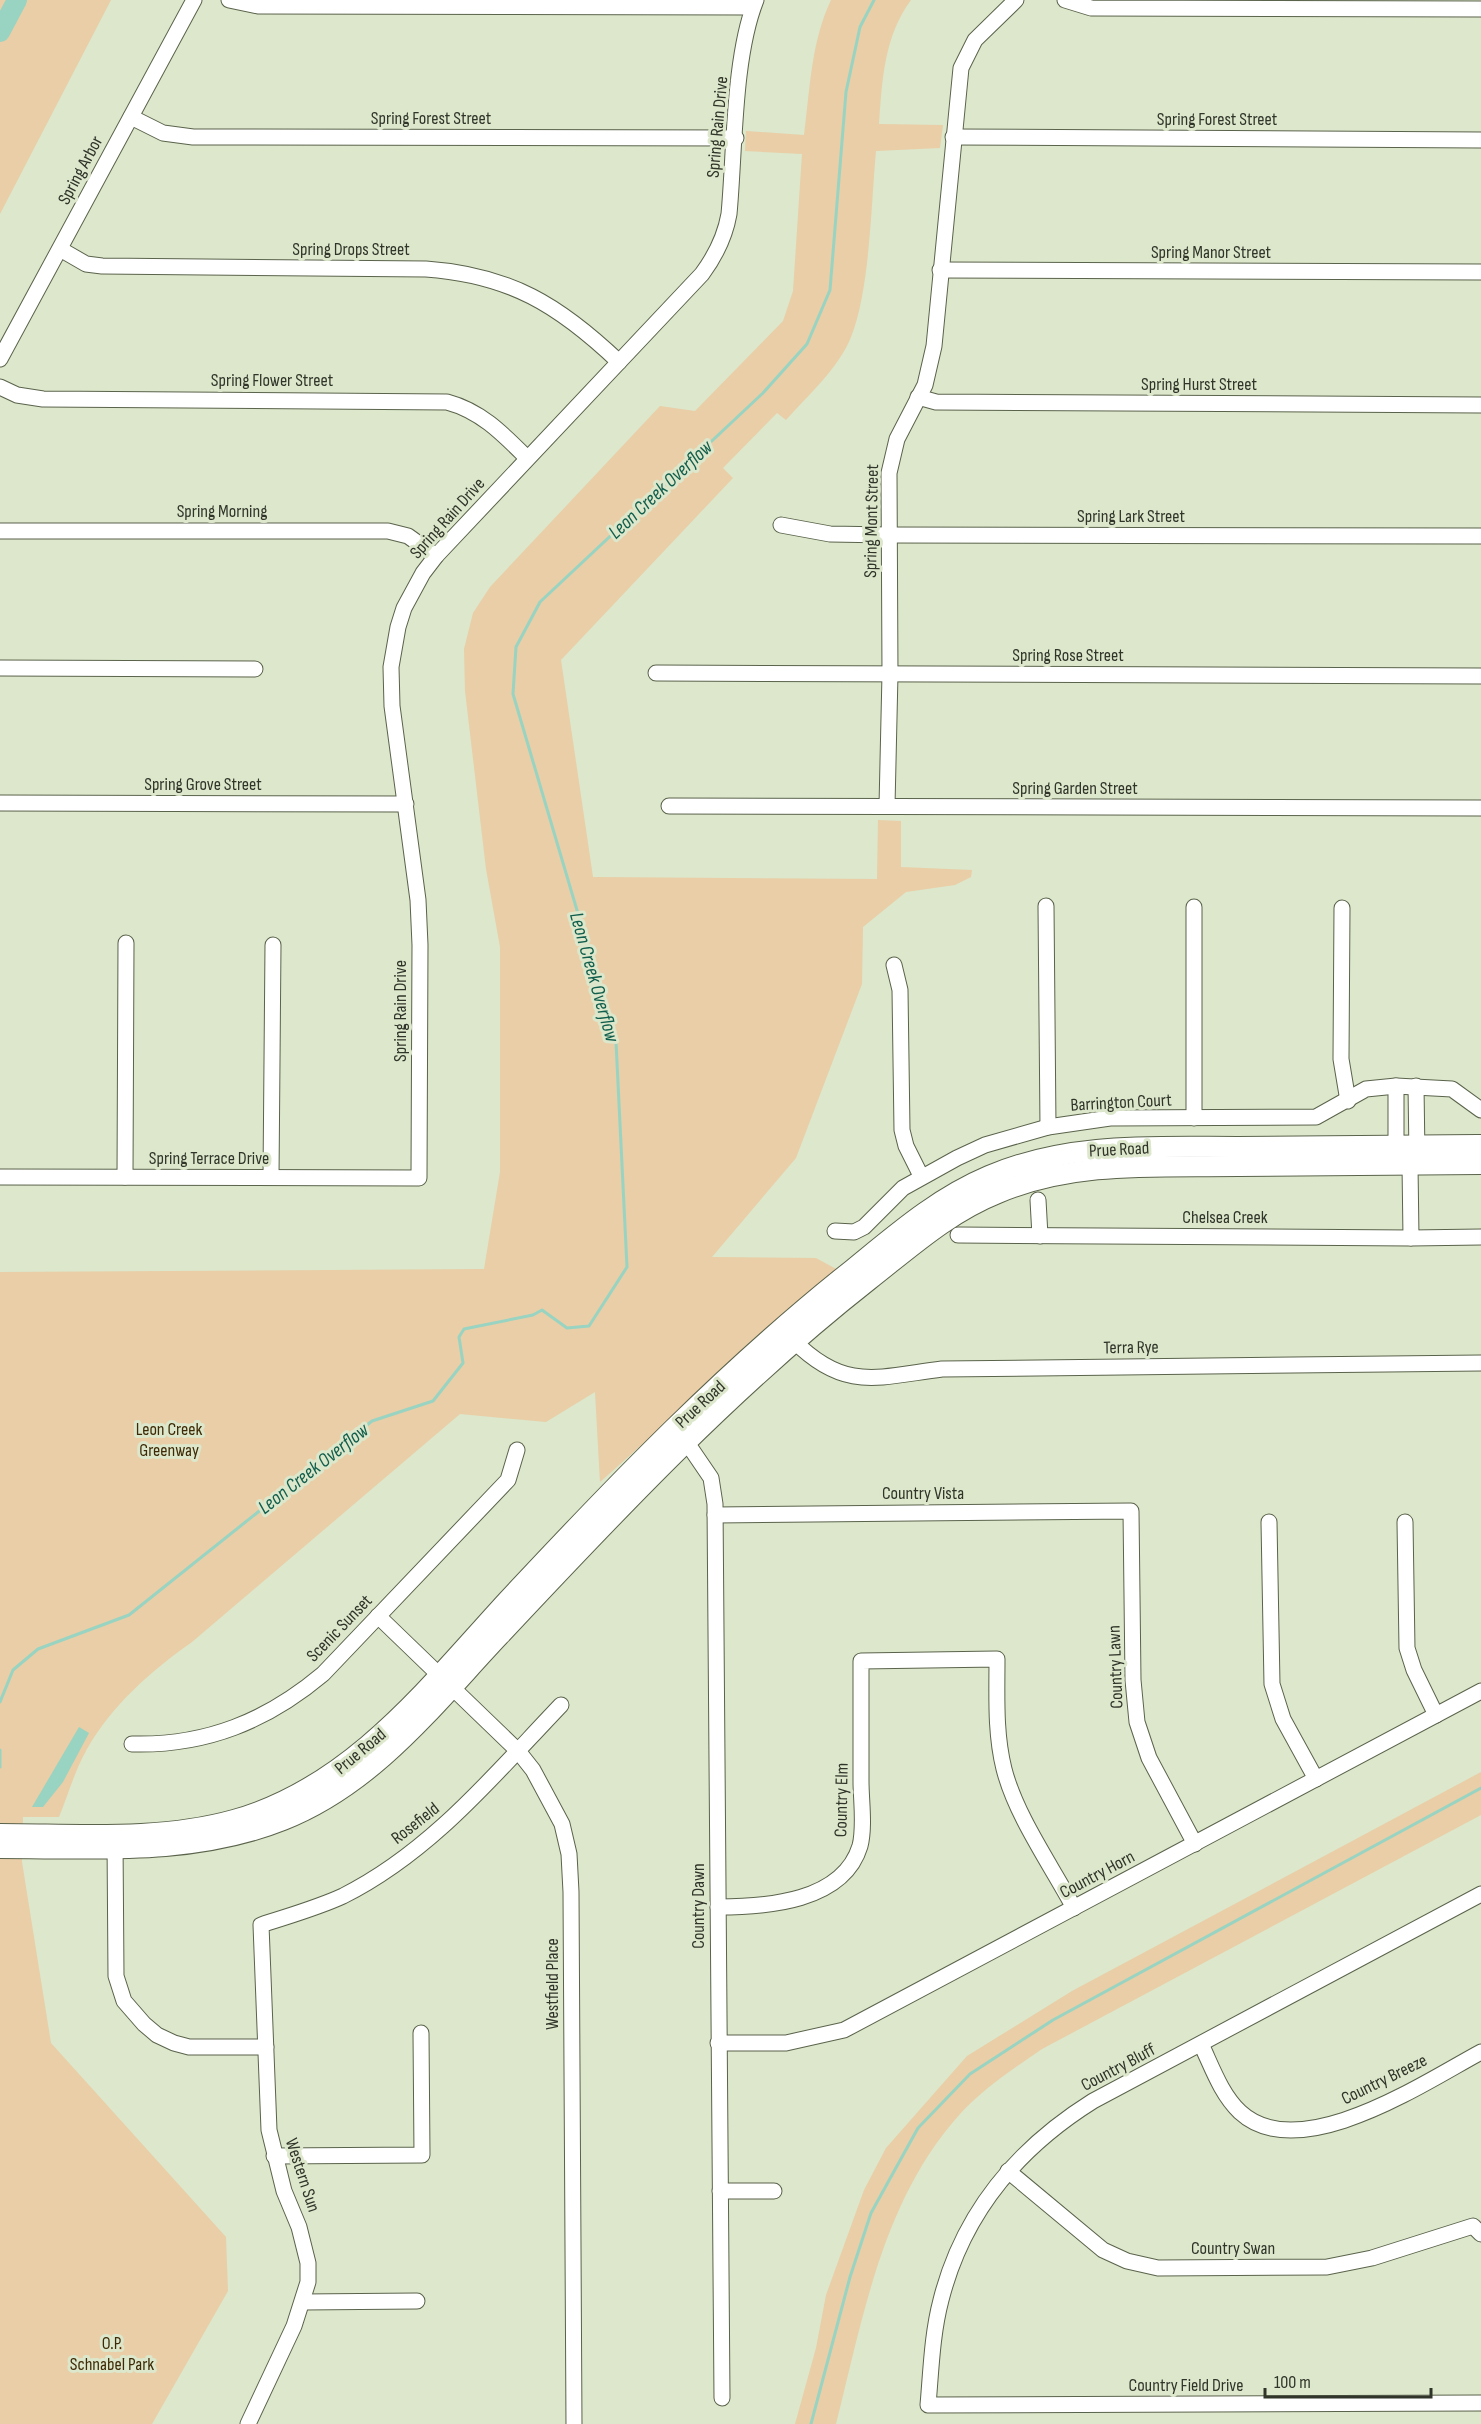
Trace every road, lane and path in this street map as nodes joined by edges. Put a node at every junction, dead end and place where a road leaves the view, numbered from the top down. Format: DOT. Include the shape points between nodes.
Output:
graph roads {
  1 [pos="195,0"];
  2 [pos="229,0"];
  3 [pos="1016,0"];
  4 [pos="1065,0"];
  5 [pos="755,4"];
  6 [pos="1481,9"];
  7 [pos="130,117"];
  8 [pos="953,137"];
  9 [pos="736,138"];
  10 [pos="1481,140"];
  11 [pos="60,249"];
  12 [pos="940,270"];
  13 [pos="1481,272"];
  14 [pos="0,359"];
  15 [pos="619,362"];
  16 [pos="0,387"];
  17 [pos="918,397"];
  18 [pos="1481,405"];
  19 [pos="527,458"];
  20 [pos="781,525"];
  21 [pos="0,531"];
  22 [pos="888,535"];
  23 [pos="1481,536"];
  24 [pos="436,556"];
  25 [pos="0,668"];
  26 [pos="255,669"];
  27 [pos="656,673"];
  28 [pos="890,674"];
  29 [pos="1481,676"];
  30 [pos="0,803"];
  31 [pos="406,804"];
  32 [pos="669,806"];
  33 [pos="886,806"];
  34 [pos="1481,808"];
  35 [pos="1046,906"];
  36 [pos="1194,907"];
  37 [pos="1342,908"];
  38 [pos="126,943"];
  39 [pos="273,945"];
  40 [pos="894,966"];
  41 [pos="1396,1086"];
  42 [pos="1416,1086"];
  43 [pos="1348,1101"];
  44 [pos="1479,1104"];
  45 [pos="1396,1117"];
  46 [pos="1416,1117"];
  47 [pos="1194,1118"];
  48 [pos="1048,1127"];
  49 [pos="1481,1145"];
  50 [pos="1407,1157"];
  51 [pos="1102,1158"];
  52 [pos="1481,1164"];
  53 [pos="921,1176"];
  54 [pos="0,1177"];
  55 [pos="125,1178"];
  56 [pos="271,1178"];
  57 [pos="419,1178"];
  58 [pos="1038,1200"];
  59 [pos="835,1231"];
  60 [pos="958,1235"];
  61 [pos="1040,1236"];
  62 [pos="1481,1237"];
  63 [pos="1411,1238"];
  64 [pos="794,1341"];
  65 [pos="1481,1363"];
  66 [pos="681,1434"];
  67 [pos="517,1450"];
  68 [pos="1131,1511"];
  69 [pos="715,1515"];
  70 [pos="1269,1522"];
  71 [pos="1405,1522"];
  72 [pos="378,1616"];
  73 [pos="445,1682"];
  74 [pos="1481,1691"];
  75 [pos="561,1705"];
  76 [pos="1436,1714"];
  77 [pos="132,1744"];
  78 [pos="518,1751"];
  79 [pos="1316,1779"];
  80 [pos="7,1841"];
  81 [pos="115,1841"];
  82 [pos="1196,1844"];
  83 [pos="1481,1894"];
  84 [pos="718,1907"];
  85 [pos="1074,1908"];
  86 [pos="261,1925"];
  87 [pos="421,2033"];
  88 [pos="718,2043"];
  89 [pos="1201,2044"];
  90 [pos="266,2047"];
  91 [pos="1481,2052"];
  92 [pos="274,2156"];
  93 [pos="1008,2171"];
  94 [pos="720,2191"];
  95 [pos="774,2191"];
  96 [pos="1481,2234"];
  97 [pos="417,2301"];
  98 [pos="303,2302"];
  99 [pos="722,2397"];
  100 [pos="1481,2403"];
  101 [pos="928,2405"];
  102 [pos="248,2424"];
  103 [pos="574,2424"];
  1 -- 7 [label="street, Spring Arbor"];
  2 -- 5 [label="street" via="258,6"];
  3 -- 8 [label="street, Spring Mont Street" via="981,33 965,58 958,78"];
  4 -- 6 [label="street" via="1091,8"];
  5 -- 9 [label="street, Spring Rain Drive" via="741,64"];
  7 -- 9 [label="street, Spring Forest Street" via="163,132 193,137"];
  7 -- 11 [label="street, Spring Arbor"];
  8 -- 10 [label="street, Spring Forest Street"];
  8 -- 12 [label="street, Spring Mont Street"];
  9 -- 15 [label="street, Spring Rain Drive" via="727,228 715,257"];
  11 -- 14 [label="street, Spring Arbor"];
  11 -- 15 [label="street, Spring Drops Street" via="86,264 102,266 426,269 478,275 509,285 572,319"];
  12 -- 13 [label="street, Spring Manor Street"];
  12 -- 17 [label="street, Spring Mont Street" via="930,371"];
  15 -- 19 [label="street, Spring Rain Drive"];
  16 -- 19 [label="street, Spring Flower Street" via="43,399 447,402 500,430"];
  17 -- 18 [label="street, Spring Hurst Street" via="936,402"];
  17 -- 22 [label="street, Spring Mont Street" via="894,448 889,473"];
  19 -- 24 [label="street, Spring Rain Drive"];
  20 -- 22 [label="street, Spring Lark Street" via="830,534"];
  21 -- 24 [label="street, Spring Morning" via="388,531 418,541"];
  22 -- 23 [label="street, Spring Lark Street"];
  22 -- 28 [label="street, Spring Mont Street"];
  24 -- 31 [label="street, Spring Rain Drive" via="413,590 393,646 391,686"];
  25 -- 26 [label="street"];
  27 -- 28 [label="street, Spring Rose Street"];
  28 -- 29 [label="street, Spring Rose Street"];
  28 -- 33 [label="street, Spring Mont Street"];
  30 -- 31 [label="street, Spring Grove Street"];
  31 -- 57 [label="street, Spring Rain Drive" via="420,945"];
  32 -- 33 [label="street, Spring Garden Street"];
  33 -- 34 [label="street, Spring Garden Street"];
  35 -- 48 [label="street"];
  36 -- 47 [label="street"];
  37 -- 43 [label="street" via="1341,1059"];
  38 -- 55 [label="street"];
  39 -- 56 [label="street"];
  40 -- 53 [label="street" via="900,990 902,1130"];
  41 -- 42 [label="street, Barrington Court"];
  41 -- 43 [label="street, Barrington Court" via="1366,1089"];
  41 -- 45 [label="street"];
  42 -- 44 [label="street, Barrington Court" via="1452,1089"];
  42 -- 46 [label="street"];
  43 -- 47 [label="street, Barrington Court" via="1316,1117"];
  45 -- 46 [label="street"];
  45 -- 50 [label="street"];
  46 -- 50 [label="street"];
  47 -- 48 [label="street, Barrington Court" via="1110,1118"];
  48 -- 53 [label="street, Barrington Court" via="985,1145"];
  49 -- 50 [label="main road, Prue Road"];
  50 -- 51 [label="main road, Prue Road"];
  50 -- 52 [label="main road, Prue Road"];
  50 -- 63 [label="street"];
  51 -- 64 [label="main road, Prue Road" via="1035,1179 961,1210"];
  51 -- 66 [label="main road, Prue Road" via="1028,1161 951,1194 801,1311"];
  53 -- 59 [label="street, Barrington Court" via="903,1188 864,1227 846,1233"];
  54 -- 55 [label="street, Spring Terrace Drive"];
  55 -- 56 [label="street, Spring Terrace Drive"];
  56 -- 57 [label="street, Spring Terrace Drive"];
  58 -- 61 [label="street"];
  60 -- 61 [label="street, Chelsea Creek"];
  61 -- 63 [label="street, Chelsea Creek"];
  62 -- 63 [label="street, Chelsea Creek"];
  64 -- 65 [label="street, Terra Rye" via="828,1368 861,1377 942,1369"];
  64 -- 66 [label="main road, Prue Road"];
  66 -- 69 [label="street, Country Dawn" via="711,1478"];
  66 -- 73 [label="main road, Prue Road" via="589,1514"];
  67 -- 72 [label="street, Scenic Sunset" via="508,1480"];
  68 -- 69 [label="street, Country Vista"];
  68 -- 82 [label="street, Country Lawn" via="1137,1722 1149,1758"];
  69 -- 84 [label="street, Country Dawn"];
  70 -- 79 [label="street" via="1272,1684 1283,1719"];
  71 -- 76 [label="street" via="1407,1648"];
  72 -- 73 [label="street, Westfield Place"];
  72 -- 77 [label="street, Scenic Sunset" via="323,1674 295,1697 256,1720 190,1741"];
  73 -- 78 [label="street, Westfield Place"];
  73 -- 81 [label="main road, Prue Road" via="364,1750 306,1790 235,1820"];
  74 -- 76 [label="street, Country Horn"];
  75 -- 78 [label="street, Rosefield"];
  76 -- 79 [label="street, Country Horn"];
  78 -- 86 [label="street, Rosefield" via="450,1822 405,1857 343,1896"];
  78 -- 103 [label="street, Westfield Place" via="548,1794 562,1824 569,1854"];
  79 -- 82 [label="street, Country Horn"];
  80 -- 81 [label="main road, Prue Road"];
  81 -- 90 [label="street" via="116,1976 124,2001 157,2035 174,2043 189,2047"];
  82 -- 85 [label="street, Country Horn"];
  83 -- 89 [label="street, Country Bluff"];
  84 -- 85 [label="street, Country Elm" via="752,1907 800,1897 837,1880 854,1862 862,1832 861,1661 997,1659 998,1732 1005,1771 1020,1808"];
  84 -- 88 [label="street, Country Dawn"];
  85 -- 88 [label="street, Country Horn" via="844,2030 786,2043"];
  86 -- 90 [label="street, Western Sun"];
  87 -- 92 [label="street" via="422,2155"];
  88 -- 94 [label="street, Country Dawn"];
  89 -- 91 [label="street, Country Breeze" via="1226,2094 1240,2111 1254,2123 1272,2129 1306,2129 1345,2121"];
  89 -- 93 [label="street, Country Bluff" via="1066,2118"];
  90 -- 92 [label="street, Western Sun" via="269,2130"];
  92 -- 98 [label="street, Western Sun" via="308,2263"];
  93 -- 96 [label="street, Country Swan" via="1103,2250 1126,2261 1158,2268 1327,2267 1372,2258 1473,2226"];
  93 -- 101 [label="street, Country Bluff" via="977,2212 949,2271 940,2303"];
  94 -- 95 [label="street"];
  94 -- 99 [label="street, Country Dawn"];
  97 -- 98 [label="street"];
  98 -- 102 [label="street, Western Sun"];
  100 -- 101 [label="street, Country Field Drive"];
}
